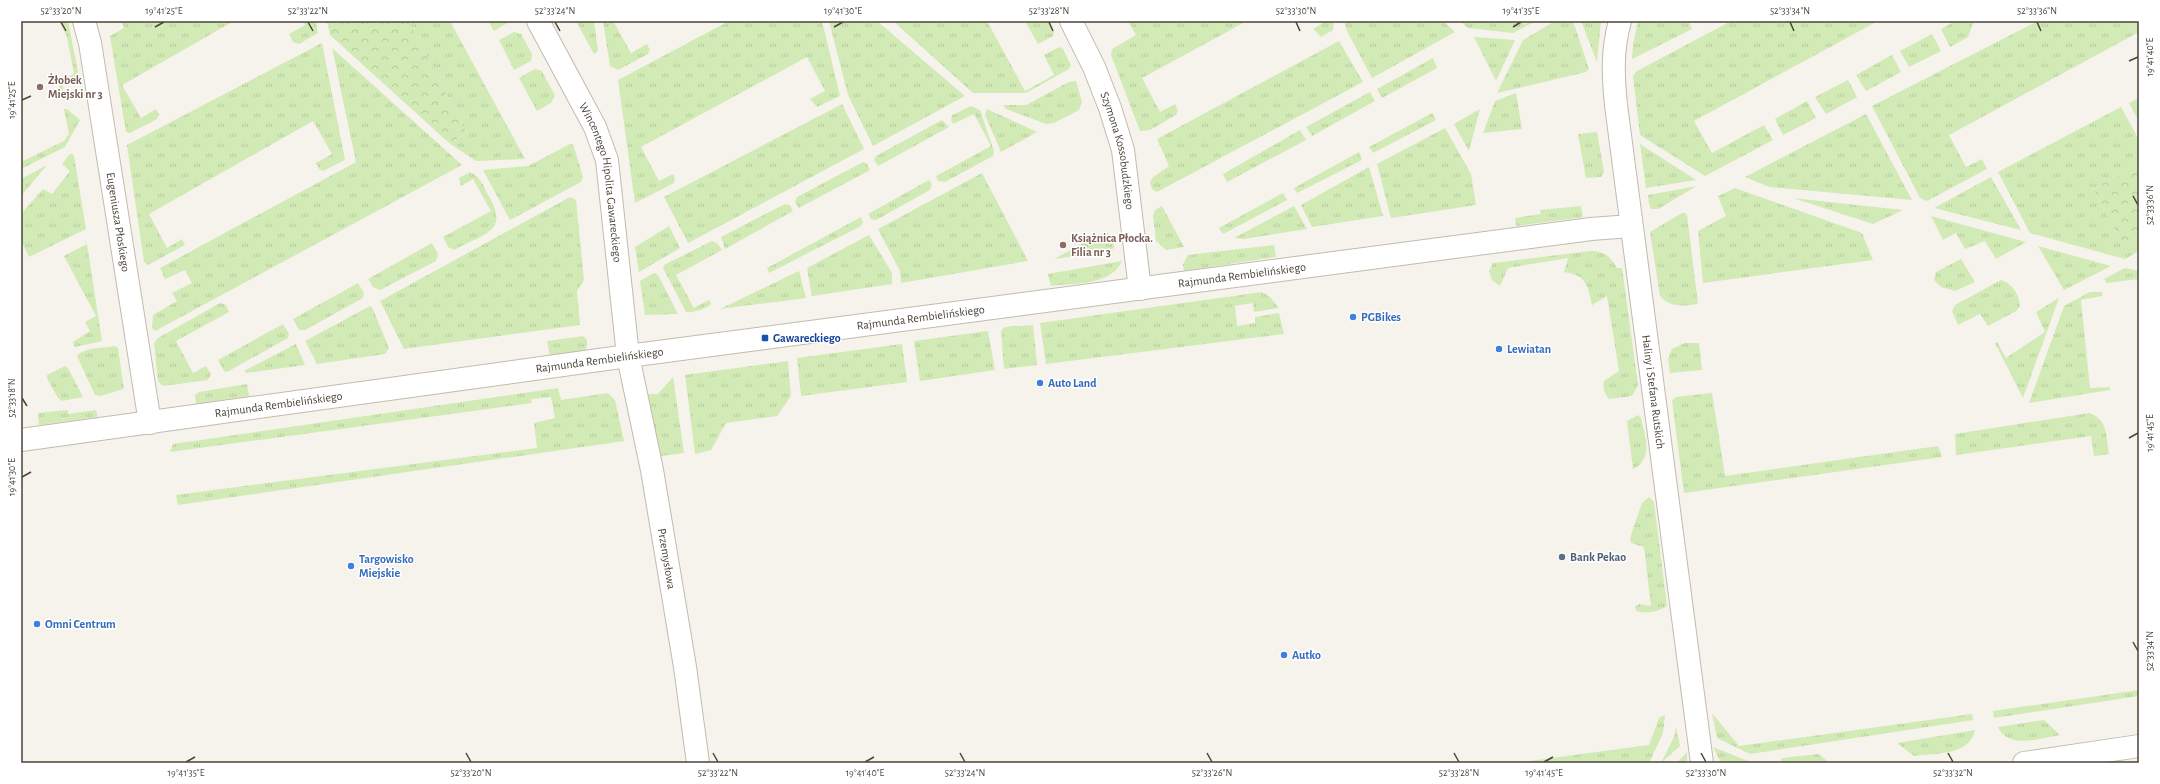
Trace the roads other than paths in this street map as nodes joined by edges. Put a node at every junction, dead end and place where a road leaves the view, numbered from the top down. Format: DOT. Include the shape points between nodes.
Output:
graph roads {
  1 [pos="84,21"];
  2 [pos="538,21"];
  3 [pos="1071,21"];
  4 [pos="1620,21"];
  5 [pos="1632,226"];
  6 [pos="1140,288"];
  7 [pos="628,356"];
  8 [pos="150,423"];
  9 [pos="21,440"];
  10 [pos="2139,746"];
  11 [pos="698,763"];
  12 [pos="1702,763"];
  13 [pos="2024,763"];
  1 -- 8 [label="street, Eugeniusza Płoskiego" via="90,43"];
  2 -- 7 [label="street, Wincentego Hipolita Gawareckiego" via="594,126 607,160"];
  3 -- 6 [label="street, Szymona Kossobudzkiego" via="1094,67 1123,150"];
  4 -- 5 [label="street, Haliny i Stefana Rutskich" via="1614,42 1613,71"];
  5 -- 6 [label="street, Rajmunda Rembielińskiego" via="1576,231"];
  5 -- 12 [label="street, Haliny i Stefana Rutskich"];
  6 -- 7 [label="street, Rajmunda Rembielińskiego"];
  7 -- 8 [label="street, Rajmunda Rembielińskiego"];
  7 -- 11 [label="street, Przemysłowa" via="652,470 686,667"];
  8 -- 9 [label="street, Rajmunda Rembielińskiego"];
  10 -- 13 [label="street"];
}
